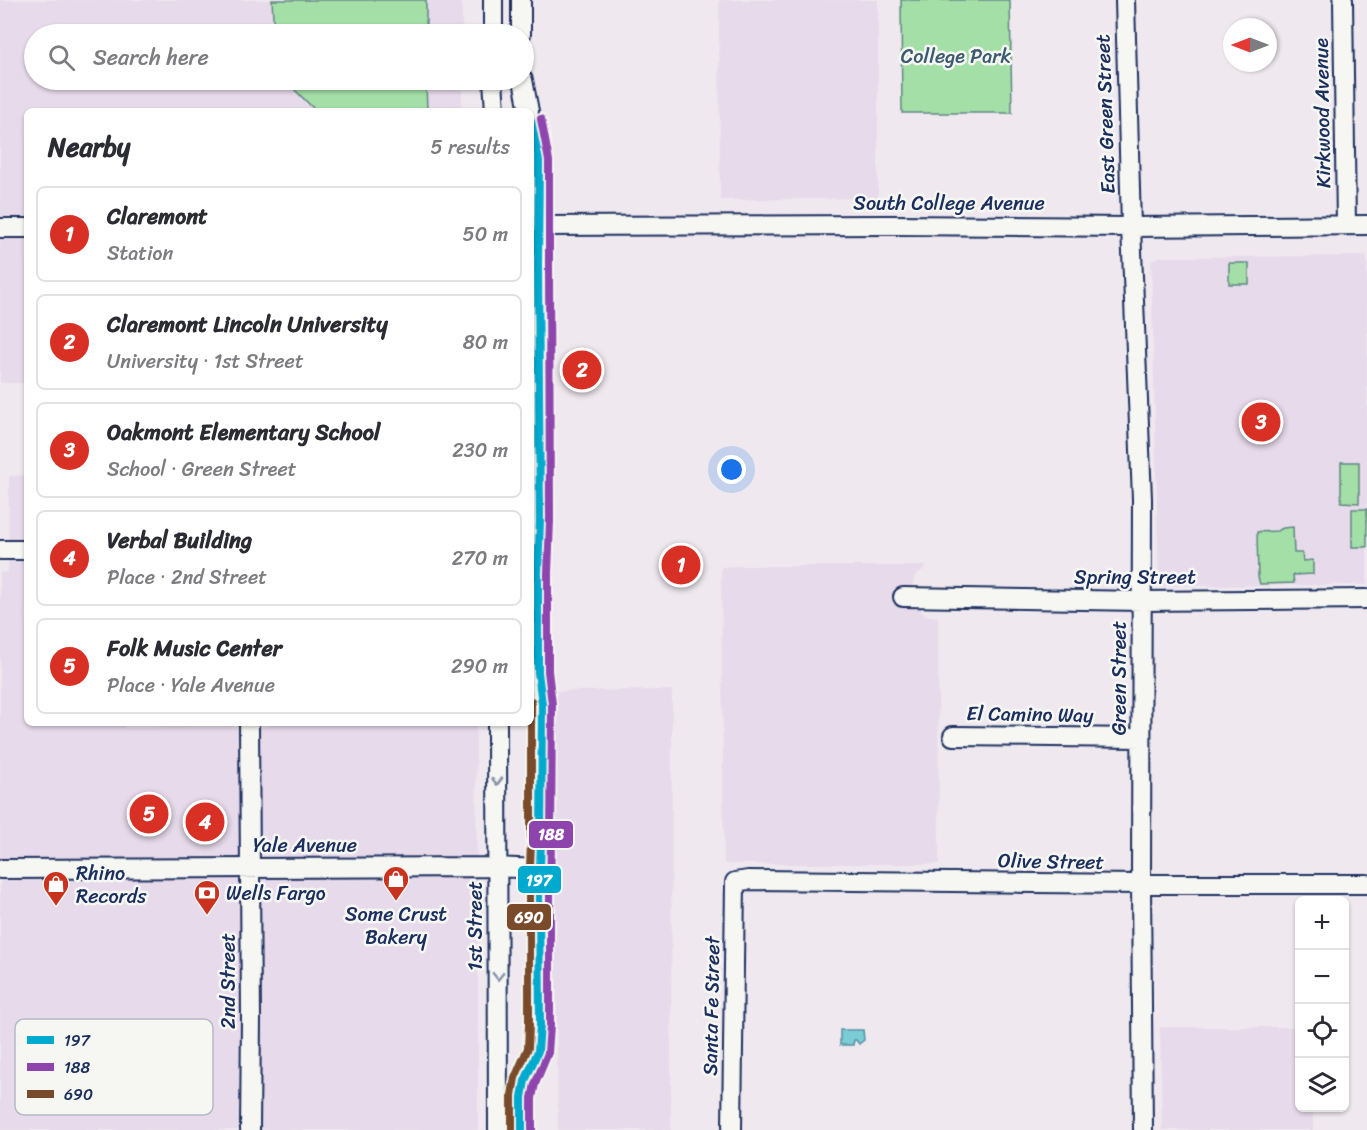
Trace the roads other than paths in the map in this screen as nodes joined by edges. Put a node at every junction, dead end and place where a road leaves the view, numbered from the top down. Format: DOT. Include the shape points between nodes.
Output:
graph roads {
  1 [pos="493,0"];
  2 [pos="521,0"];
  3 [pos="1125,0"];
  4 [pos="1343,0"];
  5 [pos="493,24"];
  6 [pos="521,24"];
  7 [pos="494,90"];
  8 [pos="525,90"];
  9 [pos="495,108"];
  10 [pos="528,108"];
  11 [pos="534,136"];
  12 [pos="1346,225"];
  13 [pos="1367,225"];
  14 [pos="535,226"];
  15 [pos="1131,227"];
  16 [pos="0,228"];
  17 [pos="24,228"];
  18 [pos="535,547"];
  19 [pos="0,550"];
  20 [pos="24,550"];
  21 [pos="903,597"];
  22 [pos="1367,599"];
  23 [pos="1142,601"];
  24 [pos="249,726"];
  25 [pos="497,726"];
  26 [pos="953,736"];
  27 [pos="1142,738"];
  28 [pos="498,867"];
  29 [pos="249,868"];
  30 [pos="0,869"];
  31 [pos="539,869"];
  32 [pos="735,882"];
  33 [pos="1141,884"];
  34 [pos="1367,884"];
  35 [pos="250,1130"];
  36 [pos="498,1130"];
  37 [pos="522,1130"];
  38 [pos="732,1130"];
  39 [pos="1143,1130"];
  1 -- 5 [label="street"];
  2 -- 6 [label="street"];
  3 -- 15 [label="street, East Green Street"];
  4 -- 12 [label="street, Kirkwood Avenue"];
  7 -- 9 [label="street"];
  8 -- 10 [label="street"];
  11 -- 14 [label="street" via="539,161"];
  12 -- 13 [label="street, South College Avenue"];
  12 -- 15 [label="street, South College Avenue"];
  14 -- 15 [label="street, South College Avenue"];
  14 -- 18 [label="street" via="540,399"];
  15 -- 23 [label="street, Green Street"];
  16 -- 17 [label="street"];
  18 -- 31 [label="street" via="542,716"];
  19 -- 20 [label="street"];
  21 -- 23 [label="street, Spring Street"];
  22 -- 23 [label="street, Spring Street"];
  23 -- 27 [label="street, Green Street"];
  24 -- 29 [label="street, 2nd Street"];
  25 -- 28 [label="street, 1st Street, one-way"];
  26 -- 27 [label="street, El Camino Way"];
  27 -- 33 [label="street, Green Street"];
  28 -- 29 [label="street, Yale Avenue"];
  28 -- 31 [label="street, Yale Avenue"];
  28 -- 36 [label="street, 1st Street, one-way"];
  29 -- 30 [label="street, Yale Avenue"];
  29 -- 35 [label="street, 2nd Street"];
  31 -- 37 [label="street" via="540,1025 538,1050 522,1097"];
  32 -- 33 [label="street, Olive Street"];
  32 -- 38 [label="street, Santa Fe Street"];
  33 -- 34 [label="street, Olive Street"];
  33 -- 39 [label="street, Green Street"];
}
